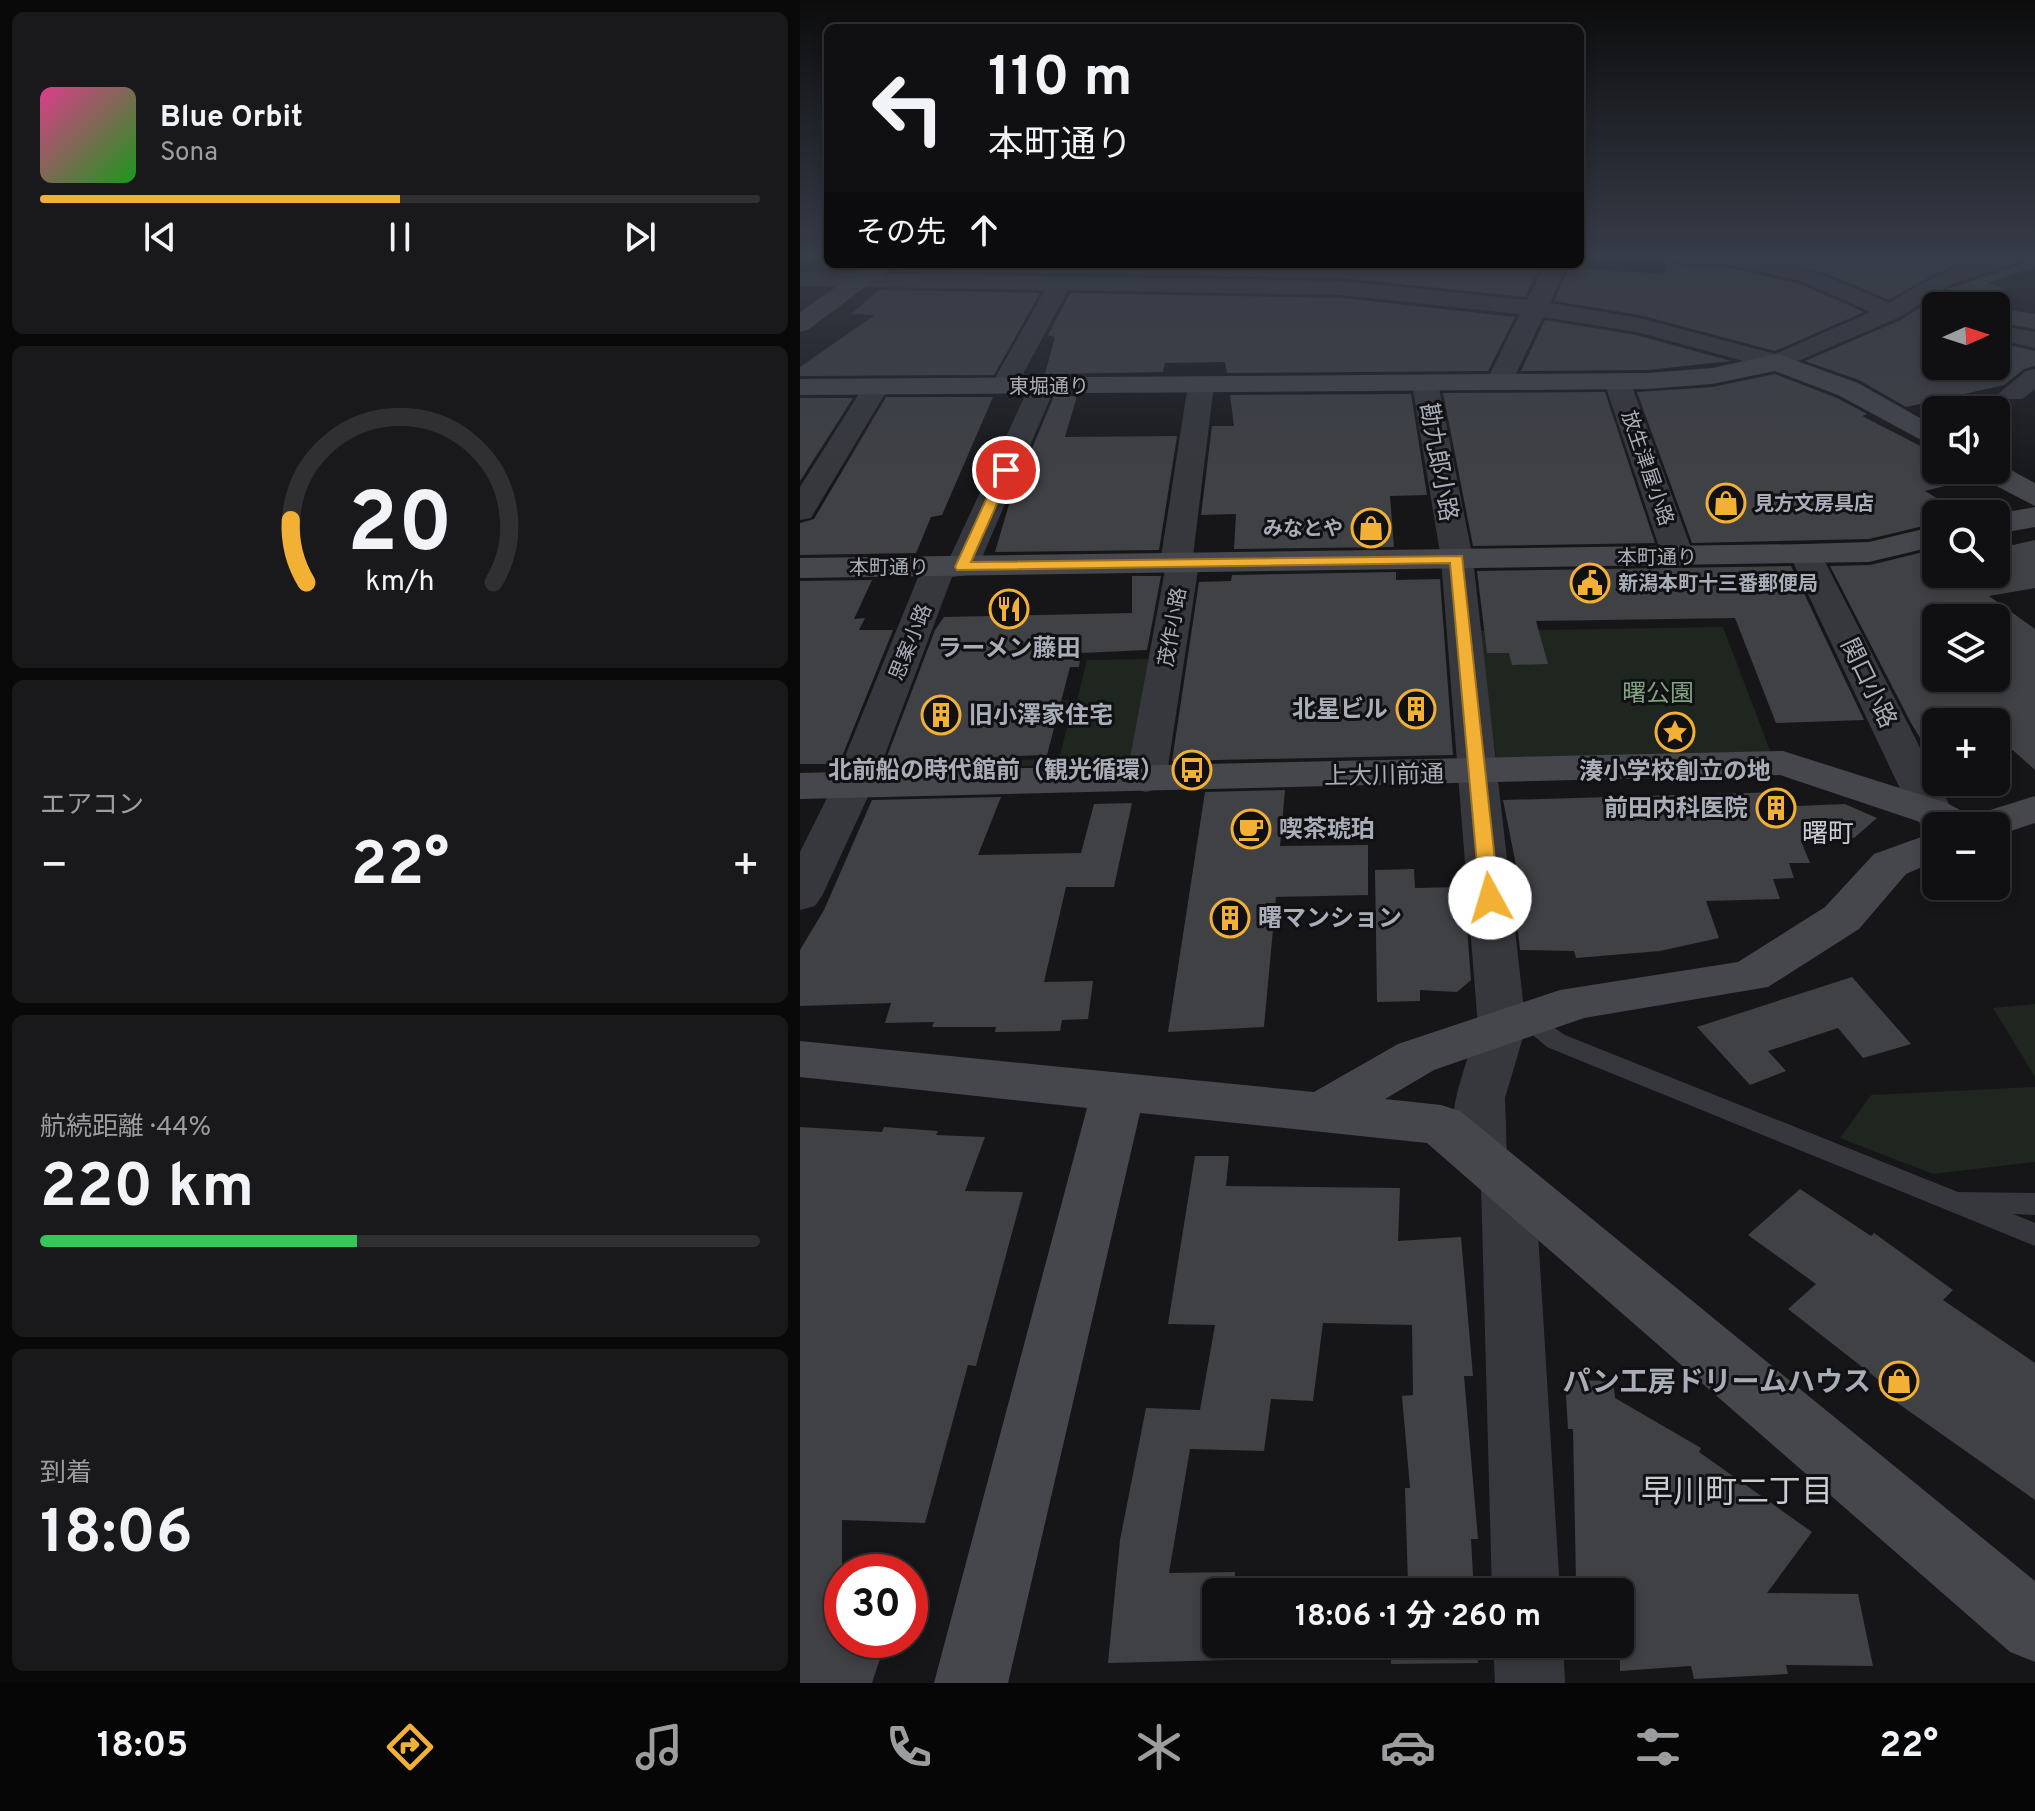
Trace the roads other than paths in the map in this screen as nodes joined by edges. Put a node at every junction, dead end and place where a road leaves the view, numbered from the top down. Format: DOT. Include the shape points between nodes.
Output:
graph roads {
  1 [pos="1032,335"];
  2 [pos="1521,335"];
  3 [pos="1675,335"];
  4 [pos="1838,335"];
  5 [pos="2010,335"];
  6 [pos="2035,340"];
  7 [pos="1777,362"];
  8 [pos="2035,377"];
  9 [pos="1617,381"];
  10 [pos="1499,382"];
  11 [pos="1425,383"];
  12 [pos="1201,385"];
  13 [pos="800,387"];
  14 [pos="876,387"];
  15 [pos="1003,387"];
  16 [pos="1042,387"];
  17 [pos="2012,393"];
  18 [pos="1922,431"];
  19 [pos="2010,482"];
  20 [pos="2035,496"];
  21 [pos="800,511"];
  22 [pos="2035,517"];
  23 [pos="2010,521"];
  24 [pos="1922,539"];
  25 [pos="1805,554"];
  26 [pos="1678,556"];
  27 [pos="1457,559"];
  28 [pos="1179,563"];
  29 [pos="952,567"];
  30 [pos="800,568"];
  31 [pos="1477,773"];
  32 [pos="1146,780"];
  33 [pos="800,786"];
  34 [pos="853,786"];
  35 [pos="2035,809"];
  36 [pos="1933,812"];
  37 [pos="2010,818"];
  38 [pos="1922,820"];
  39 [pos="1922,841"];
  40 [pos="800,896"];
  41 [pos="1514,1023"];
  42 [pos="800,1059"];
  43 [pos="1118,1092"];
  44 [pos="1319,1114"];
  45 [pos="1494,1171"];
  46 [pos="1946,1201"];
  47 [pos="2035,1204"];
  48 [pos="2035,1235"];
  49 [pos="1525,1578"];
  50 [pos="2035,1627"];
  51 [pos="1529,1658"];
  52 [pos="971,1683"];
  53 [pos="1530,1683"];
  1 -- 15 [label="street"];
  2 -- 10 [label="street"];
  3 -- 7 [label="street"];
  4 -- 7 [label="street"];
  5 -- 6 [label="street"];
  7 -- 9 [label="street, 東堀通り" via="1712,376"];
  7 -- 18 [label="street" via="1848,389"];
  8 -- 17 [label="street"];
  9 -- 10 [label="street, 東堀通り"];
  9 -- 26 [label="street, 放生津屋小路"];
  10 -- 11 [label="street, 東堀通り"];
  11 -- 12 [label="street, 東堀通り"];
  11 -- 27 [label="street, 勘九郎小路"];
  12 -- 16 [label="street, 東堀通り"];
  12 -- 28 [label="street, 茂作小路"];
  13 -- 14 [label="street, 東堀通り"];
  14 -- 15 [label="street, 東堀通り"];
  14 -- 21 [label="street"];
  15 -- 16 [label="street, 東堀通り"];
  16 -- 29 [label="street, 思案小路"];
  19 -- 20 [label="street"];
  22 -- 23 [label="street"];
  24 -- 25 [label="street, 本町通り" via="1869,552"];
  25 -- 26 [label="street, 本町通り"];
  25 -- 36 [label="street, 関口小路"];
  26 -- 27 [label="street, 本町通り"];
  27 -- 28 [label="street, 本町通り"];
  27 -- 31 [label="street, 勘九郎小路"];
  28 -- 29 [label="street, 本町通り"];
  28 -- 32 [label="street, 茂作小路"];
  29 -- 30 [label="street, 本町通り"];
  29 -- 34 [label="street, 思案小路"];
  31 -- 32 [label="street, 上大川前通"];
  31 -- 38 [label="street, 上大川前通" via="1783,763"];
  31 -- 41 [label="street, 勘九郎小路"];
  32 -- 34 [label="street, 上大川前通"];
  33 -- 34 [label="street, 上大川前通"];
  34 -- 40 [label="street, 思案小路"];
  35 -- 37 [label="street"];
  39 -- 41 [label="street" via="1890,864 1842,918 1751,976 1578,1002"];
  41 -- 44 [label="street" via="1416,1057"];
  41 -- 45 [label="street, 勘九郎小路" via="1480,1098"];
  41 -- 46 [label="lane"];
  42 -- 43 [label="street"];
  43 -- 44 [label="street"];
  43 -- 52 [label="street"];
  44 -- 45 [label="street" via="1441,1125"];
  45 -- 49 [label="street, 勘九郎小路"];
  45 -- 50 [label="street"];
  46 -- 47 [label="lane"];
  46 -- 48 [label="lane"];
  51 -- 53 [label="street"];
}
